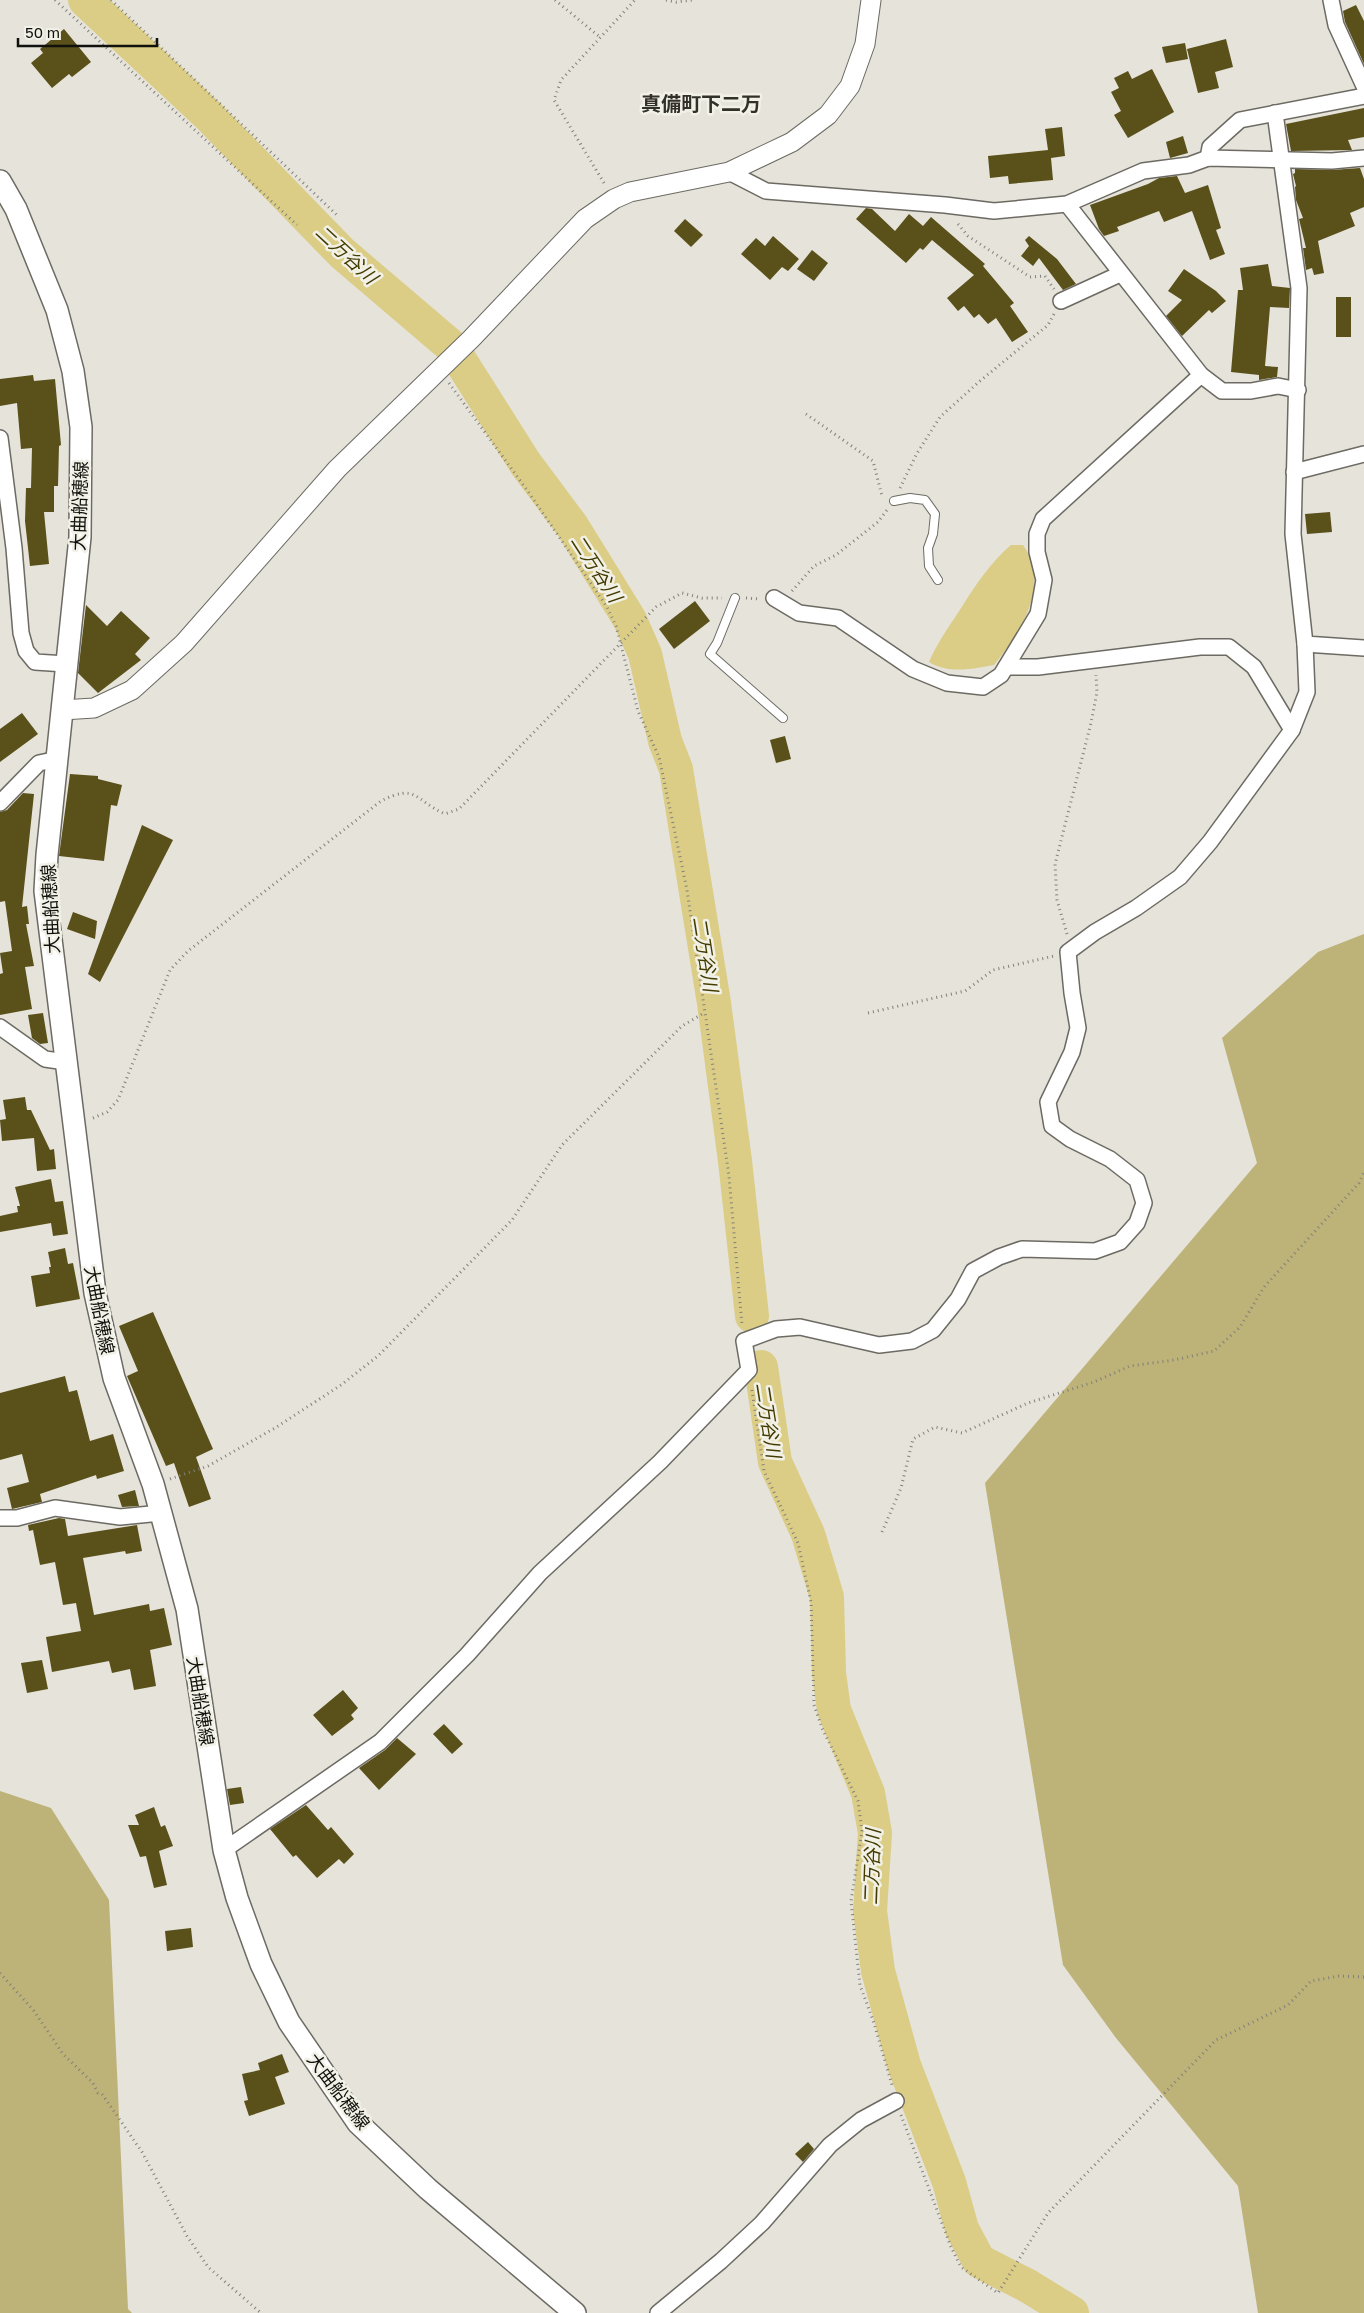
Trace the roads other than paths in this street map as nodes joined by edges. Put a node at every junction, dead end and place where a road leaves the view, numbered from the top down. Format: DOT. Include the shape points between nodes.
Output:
graph roads {
  1 [pos="871,0"];
  2 [pos="1331,0"];
  3 [pos="1364,86"];
  4 [pos="1364,96"];
  5 [pos="1275,113"];
  6 [pos="1208,158"];
  7 [pos="1364,158"];
  8 [pos="1282,160"];
  9 [pos="729,172"];
  10 [pos="0,180"];
  11 [pos="1067,204"];
  12 [pos="1120,274"];
  13 [pos="1061,301"];
  14 [pos="1201,376"];
  15 [pos="1298,390"];
  16 [pos="0,438"];
  17 [pos="1364,454"];
  18 [pos="1294,472"];
  19 [pos="894,501"];
  20 [pos="938,580"];
  21 [pos="734,598"];
  22 [pos="774,598"];
  23 [pos="1305,644"];
  24 [pos="1364,648"];
  25 [pos="66,664"];
  26 [pos="1006,667"];
  27 [pos="62,710"];
  28 [pos="783,718"];
  29 [pos="1292,730"];
  30 [pos="58,759"];
  31 [pos="0,803"];
  32 [pos="0,1027"];
  33 [pos="66,1062"];
  34 [pos="161,1513"];
  35 [pos="0,1518"];
  36 [pos="224,1850"];
  37 [pos="896,2101"];
  38 [pos="575,2313"];
  39 [pos="658,2313"];
  1 -- 9 [label="street" via="865,44 853,78 828,115 792,142"];
  2 -- 3 [label="street" via="1336,25"];
  4 -- 5 [label="street"];
  5 -- 6 [label="street" via="1240,120 1210,147"];
  5 -- 8 [label="street"];
  6 -- 8 [label="street"];
  6 -- 11 [label="street" via="1189,166 1143,172"];
  7 -- 8 [label="street"];
  8 -- 15 [label="street" via="1299,288"];
  9 -- 11 [label="street" via="766,192 994,211"];
  9 -- 27 [label="street" via="630,192 585,219 470,339 337,469 184,643 132,690 94,708"];
  10 -- 25 [label="main road, 大曲船穂線" via="16,209 57,310 74,371 81,427 80,537"];
  11 -- 12 [label="street"];
  12 -- 13 [label="street"];
  12 -- 14 [label="street"];
  14 -- 15 [label="street" via="1222,391 1251,391 1278,386"];
  14 -- 26 [label="street" via="1043,520 1037,534 1037,552 1044,580 1038,614"];
  15 -- 18 [label="street"];
  16 -- 25 [label="street" via="21,633 26,651 35,662"];
  17 -- 18 [label="street"];
  18 -- 23 [label="street" via="1293,534"];
  19 -- 20 [label="lane" via="925,500 935,514 928,566"];
  21 -- 28 [label="lane" via="710,654"];
  22 -- 26 [label="street" via="799,613 838,618 914,669 947,683 983,687 1001,675"];
  23 -- 24 [label="street"];
  23 -- 29 [label="street" via="1307,692"];
  25 -- 27 [label="main road, 大曲船穂線"];
  26 -- 29 [label="street" via="1038,667 1200,647 1229,647 1254,667"];
  27 -- 30 [label="main road, 大曲船穂線"];
  29 -- 36 [label="street" via="1180,878 1068,952 1078,1028 1072,1052 1048,1102 1052,1126 1070,1139 1110,1158 1138,1180 1144,1203 1137,1223 1120,1242 1095,1251 1022,1249 999,1257 973,1271 958,1299 933,1330 912,1340 880,1345 800,1327 776,1329 744,1341 749,1370 660,1462 540,1573 467,1655 380,1742"];
  30 -- 31 [label="street" via="39,764"];
  30 -- 33 [label="main road, 大曲船穂線" via="45,891"];
  32 -- 33 [label="street" via="45,1059"];
  33 -- 34 [label="main road, 大曲船穂線" via="97,1303 114,1378"];
  34 -- 35 [label="street" via="120,1517 55,1508 16,1518"];
  34 -- 36 [label="main road, 大曲船穂線" via="187,1609"];
  36 -- 38 [label="main road, 大曲船穂線" via="261,1964 289,2022 358,2123 428,2189"];
  37 -- 39 [label="street" via="861,2120 830,2145 762,2223"];
}
